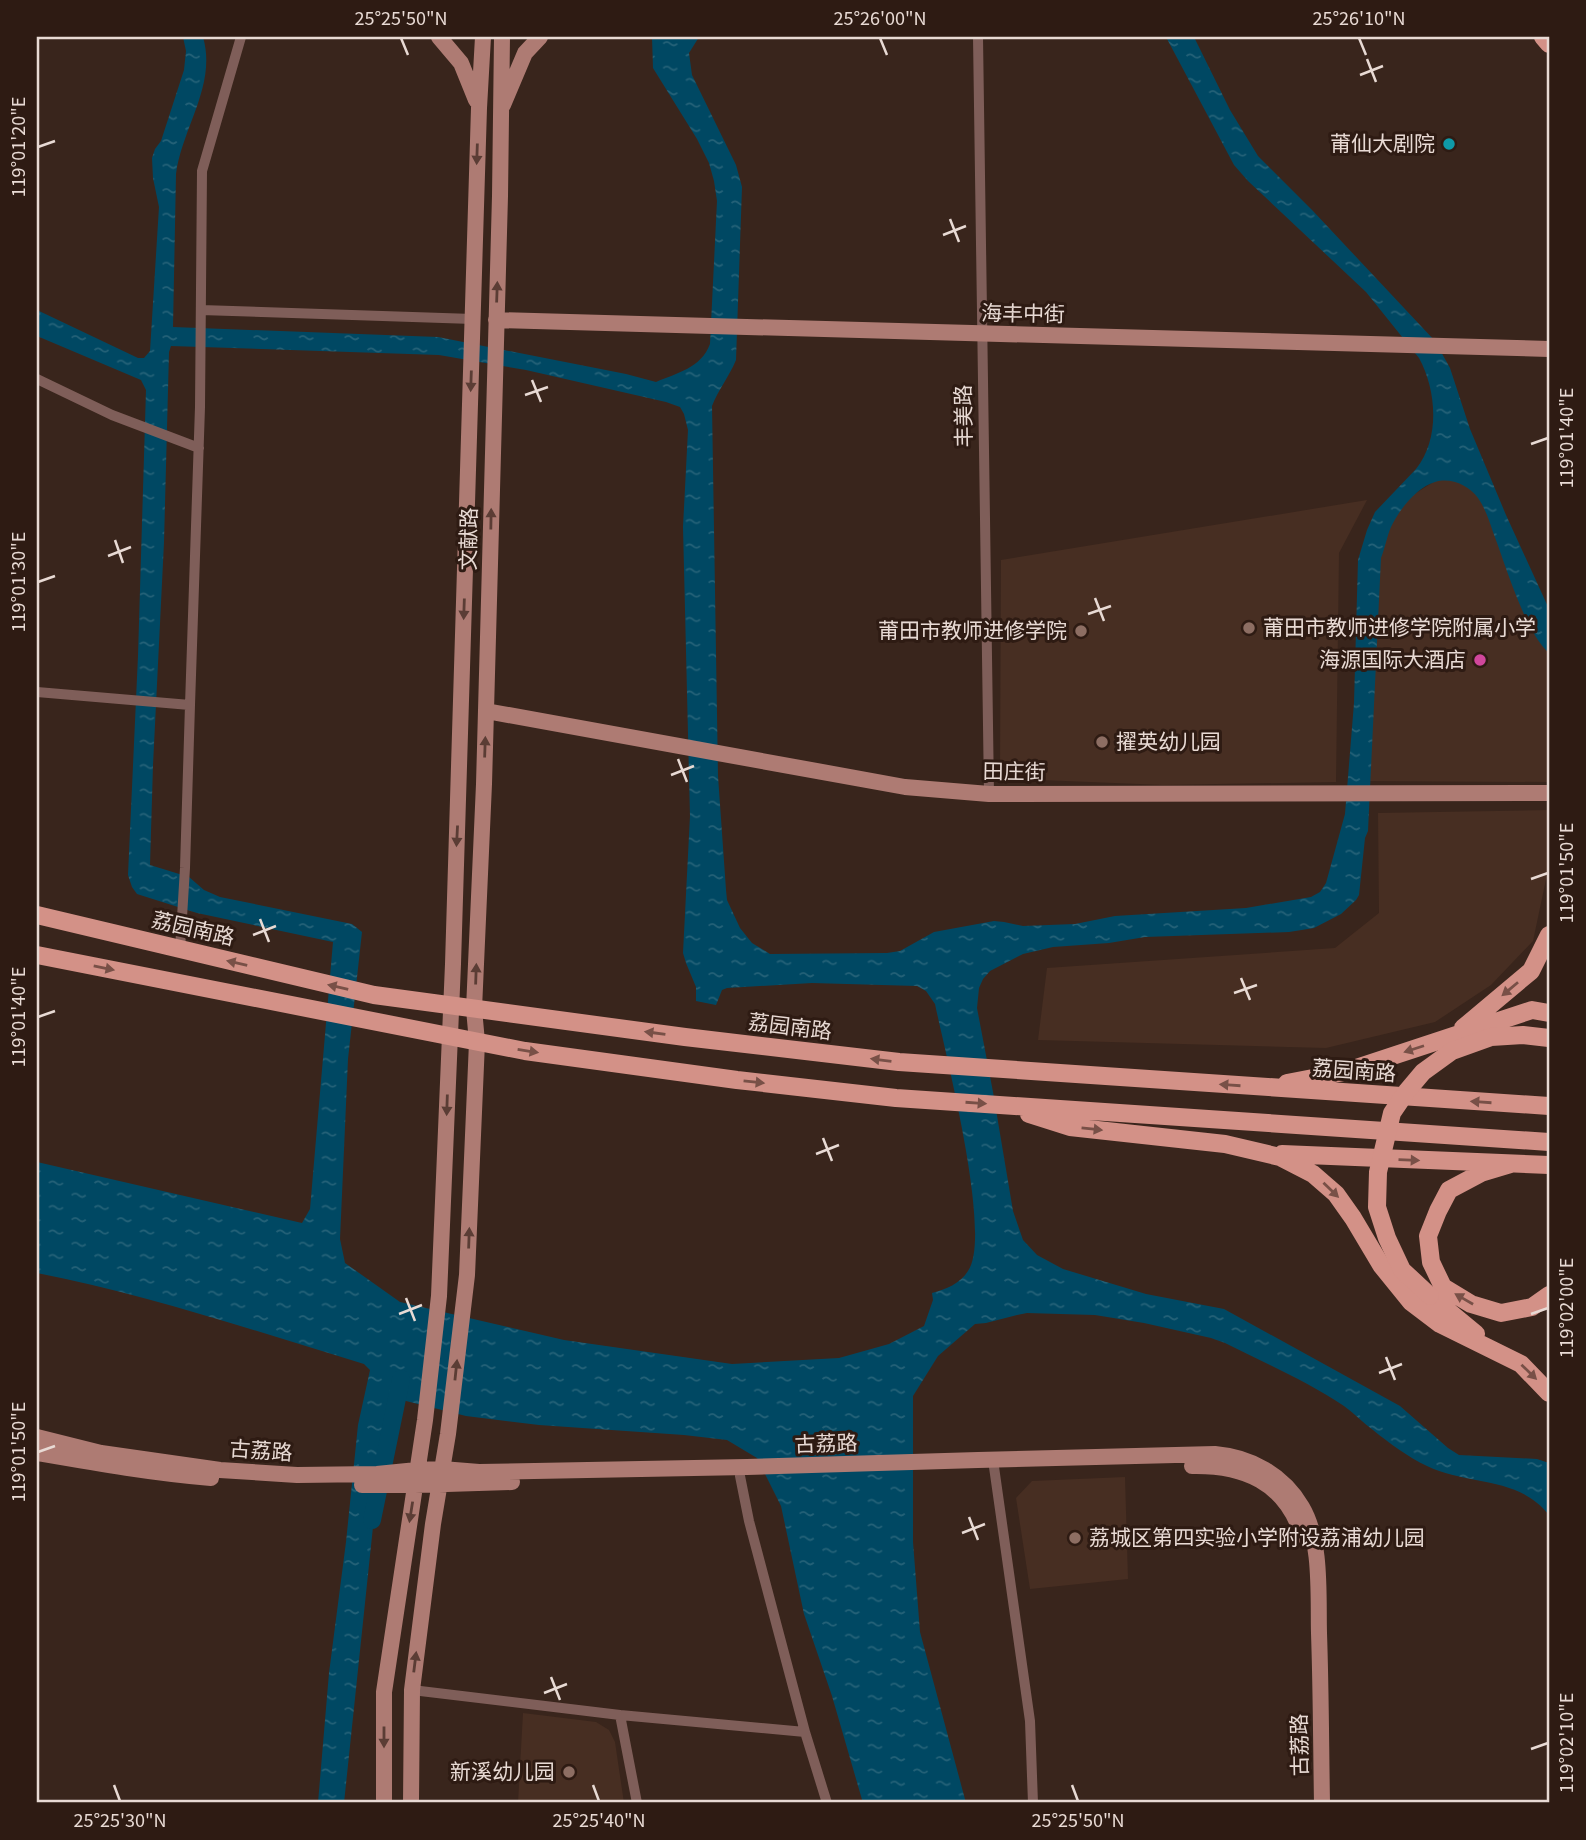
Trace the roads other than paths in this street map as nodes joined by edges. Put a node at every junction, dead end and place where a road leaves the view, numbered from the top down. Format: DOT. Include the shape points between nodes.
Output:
graph roads {
  1 [pos="242,37"];
  2 [pos="439,37"];
  3 [pos="483,37"];
  4 [pos="502,37"];
  5 [pos="540,37"];
  6 [pos="978,37"];
  7 [pos="1543,37"];
  8 [pos="1549,44"];
  9 [pos="479,108"];
  10 [pos="500,114"];
  11 [pos="201,310"];
  12 [pos="473,319"];
  13 [pos="496,320"];
  14 [pos="982,334"];
  15 [pos="1549,349"];
  16 [pos="37,379"];
  17 [pos="199,448"];
  18 [pos="37,692"];
  19 [pos="186,705"];
  20 [pos="486,711"];
  21 [pos="1549,793"];
  22 [pos="989,794"];
  23 [pos="37,915"];
  24 [pos="1549,935"];
  25 [pos="180,950"];
  26 [pos="37,955"];
  27 [pos="450,1006"];
  28 [pos="474,1009"];
  29 [pos="1549,1013"];
  30 [pos="1454,1036"];
  31 [pos="449,1037"];
  32 [pos="1549,1038"];
  33 [pos="477,1042"];
  34 [pos="1262,1087"];
  35 [pos="1003,1105"];
  36 [pos="1549,1106"];
  37 [pos="1549,1142"];
  38 [pos="1268,1154"];
  39 [pos="1511,1164"];
  40 [pos="1549,1165"];
  41 [pos="1549,1295"];
  42 [pos="1497,1352"];
  43 [pos="1549,1393"];
  44 [pos="37,1437"];
  45 [pos="37,1453"];
  46 [pos="987,1465"];
  47 [pos="746,1473"];
  48 [pos="416,1477"];
  49 [pos="441,1477"];
  50 [pos="412,1690"];
  51 [pos="620,1715"];
  52 [pos="805,1732"];
  53 [pos="384,1803"];
  54 [pos="411,1803"];
  55 [pos="637,1803"];
  56 [pos="827,1803"];
  57 [pos="1033,1803"];
  58 [pos="1312,1803"];
  59 [pos="1322,1803"];
  1 -- 11 [label="street" via="202,171"];
  2 -- 9 [label="street" via="461,63"];
  3 -- 9 [label="street"];
  4 -- 10 [label="street, 文献路"];
  5 -- 10 [label="street" via="526,53"];
  6 -- 14 [label="street, 丰美路"];
  7 -- 8 [label="main road"];
  9 -- 12 [label="street, one-way"];
  13 -- 10 [label="street, 文献路, one-way"];
  11 -- 12 [label="street"];
  11 -- 17 [label="street"];
  12 -- 27 [label="street, one-way"];
  13 -- 14 [label="street, 海丰中街"];
  20 -- 13 [label="street, 文献路, one-way"];
  14 -- 15 [label="street, 海丰中街"];
  14 -- 22 [label="street, 丰美路"];
  16 -- 17 [label="street" via="112,415"];
  17 -- 19 [label="street"];
  18 -- 19 [label="street"];
  19 -- 25 [label="street" via="186,868"];
  20 -- 22 [label="street, 田庄街" via="905,787"];
  28 -- 20 [label="street, 文献路, one-way"];
  21 -- 22 [label="street, 田庄街"];
  23 -- 25 [label="main road, 荔园南路"];
  24 -- 30 [label="main road, one-way" via="1531,971"];
  27 -- 25 [label="main road, 荔园南路, one-way" via="374,995"];
  26 -- 31 [label="main road, one-way"];
  27 -- 28 [label="main road, 荔园南路"];
  27 -- 31 [label="street"];
  28 -- 33 [label="street, 文献路"];
  34 -- 28 [label="main road, 荔园南路, one-way" via="899,1062"];
  29 -- 30 [label="main road" via="1532,1010"];
  30 -- 34 [label="main road, one-way" via="1344,1072"];
  31 -- 33 [label="main road"];
  31 -- 48 [label="street, one-way" via="438,1304"];
  32 -- 42 [label="main road, bridge" via="1491,1037 1452,1051 1423,1072 1392,1113 1378,1172 1377,1207 1402,1270"];
  33 -- 35 [label="main road, one-way" via="737,1080"];
  49 -- 33 [label="street, 文献路, one-way" via="467,1275"];
  36 -- 34 [label="main road, 荔园南路, one-way"];
  35 -- 37 [label="main road"];
  35 -- 38 [label="main road, one-way" via="1070,1127 1225,1144"];
  38 -- 39 [label="main road, one-way"];
  38 -- 42 [label="main road, one-way" via="1313,1174 1336,1194 1381,1265 1411,1302 1440,1324"];
  39 -- 40 [label="main road"];
  41 -- 39 [label="main road, one-way" via="1532,1307 1501,1313 1471,1304 1443,1287 1430,1262 1428,1236 1449,1190"];
  42 -- 43 [label="main road, one-way" via="1521,1364"];
  44 -- 48 [label="street, 古荔路" via="101,1453 220,1469"];
  45 -- 48 [label="street, 古荔路" via="247,1482 330,1485"];
  46 -- 47 [label="street, 古荔路"];
  46 -- 57 [label="street" via="1030,1721"];
  46 -- 58 [label="street, 古荔路" via="1210,1465 1253,1475 1285,1502 1301,1533 1307,1571"];
  46 -- 59 [label="street, 古荔路" via="1215,1454 1252,1463 1280,1480 1303,1508 1315,1543"];
  47 -- 49 [label="street, 古荔路" via="479,1472"];
  47 -- 52 [label="street" via="749,1521"];
  48 -- 49 [label="street, 古荔路"];
  48 -- 53 [label="street, one-way" via="384,1692"];
  50 -- 49 [label="street, 文献路, one-way"];
  50 -- 51 [label="street"];
  50 -- 54 [label="street, 文献路"];
  51 -- 52 [label="street"];
  51 -- 55 [label="street"];
  52 -- 56 [label="street"];
}
